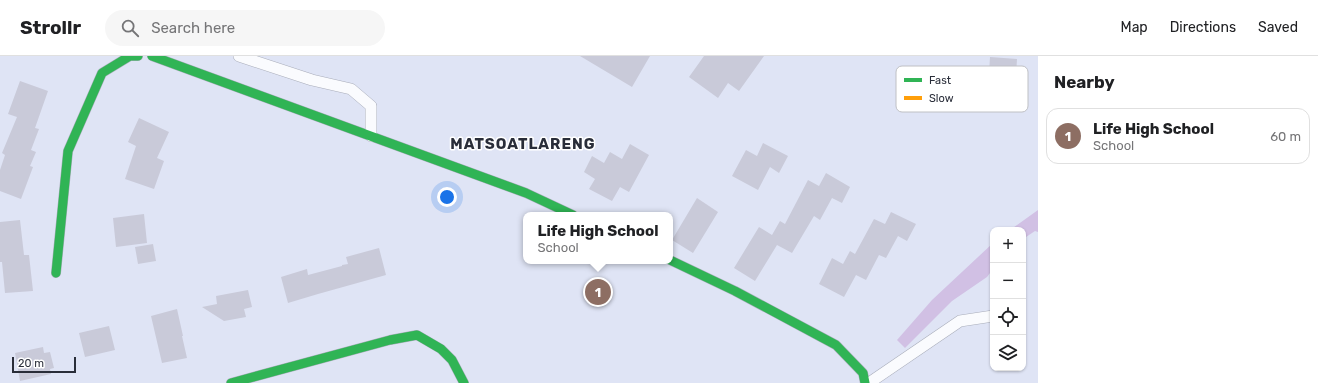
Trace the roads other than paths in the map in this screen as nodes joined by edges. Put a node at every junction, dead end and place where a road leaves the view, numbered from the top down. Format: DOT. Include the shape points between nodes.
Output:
graph roads {
  1 [pos="138,56"];
  2 [pos="152,56"];
  3 [pos="239,56"];
  4 [pos="371,136"];
  5 [pos="567,212"];
  6 [pos="673,261"];
  7 [pos="56,273"];
  8 [pos="990,316"];
  9 [pos="231,383"];
  10 [pos="464,383"];
  11 [pos="865,383"];
  12 [pos="870,383"];
  1 -- 7 [label="street" via="130,56 102,73 68,151"];
  2 -- 4 [label="street"];
  3 -- 4 [label="lane" via="351,90 371,106"];
  4 -- 5 [label="street" via="526,193"];
  6 -- 11 [label="street" via="836,345 863,373"];
  8 -- 12 [label="lane" via="960,321"];
  9 -- 10 [label="street" via="417,335 441,349 452,360"];
}
